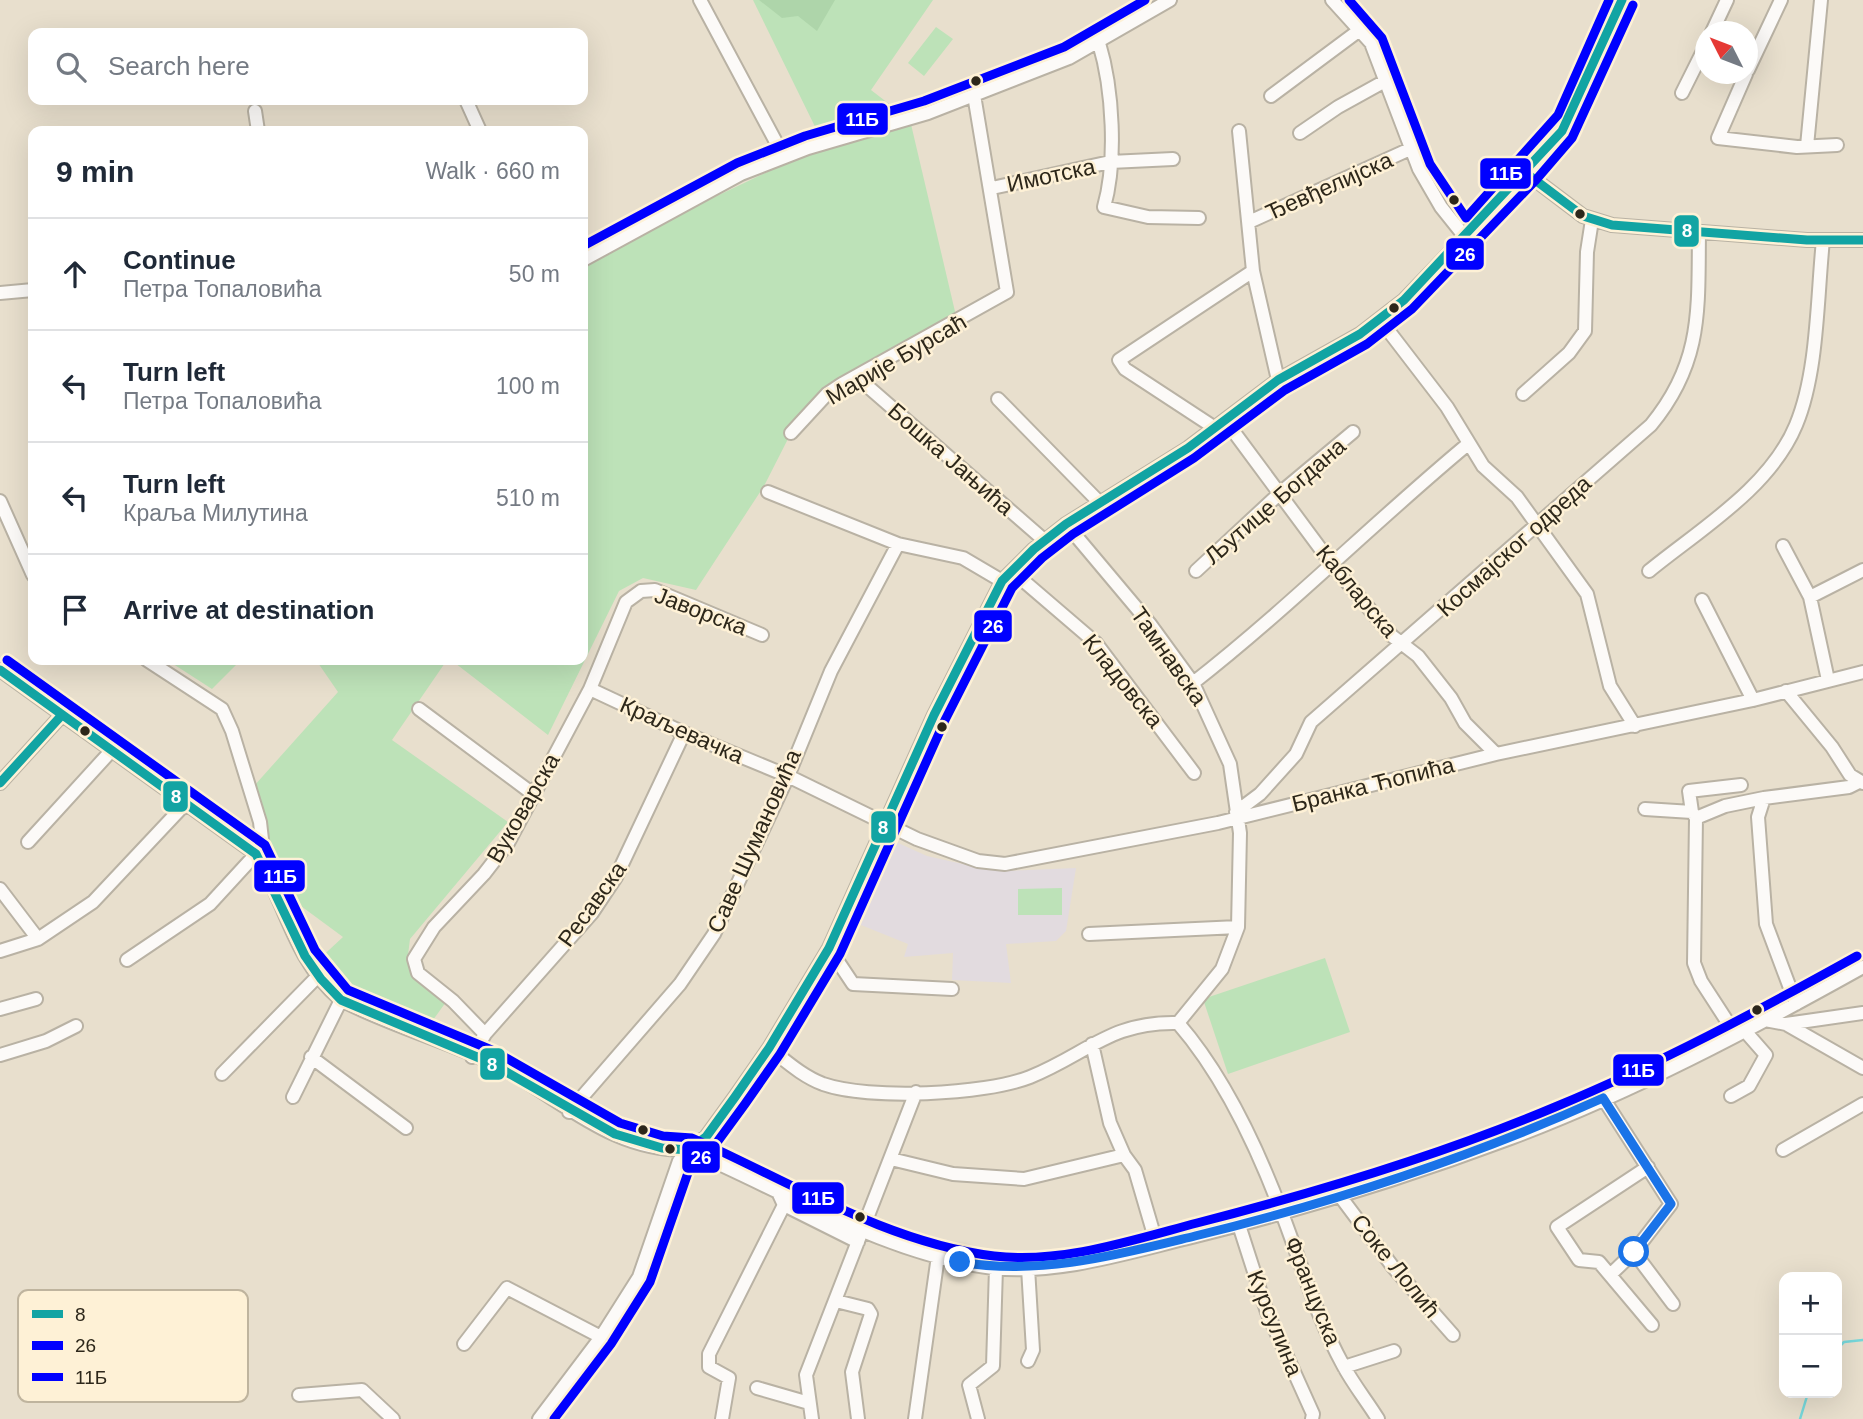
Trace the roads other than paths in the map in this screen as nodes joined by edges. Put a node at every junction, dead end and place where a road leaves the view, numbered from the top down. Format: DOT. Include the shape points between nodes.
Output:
graph roads {
  1 [pos="700,0"];
  2 [pos="1170,0"];
  3 [pos="1332,0"];
  4 [pos="1622,0"];
  5 [pos="1727,0"];
  6 [pos="1781,0"];
  7 [pos="1821,0"];
  8 [pos="1717,21"];
  9 [pos="1361,29"];
  10 [pos="1099,43"];
  11 [pos="1758,49"];
  12 [pos="1695,67"];
  13 [pos="1385,81"];
  14 [pos="1742,84"];
  15 [pos="1682,93"];
  16 [pos="974,95"];
  17 [pos="1271,96"];
  18 [pos="468,105"];
  19 [pos="254,111"];
  20 [pos="257,126"];
  21 [pos="478,126"];
  22 [pos="1239,131"];
  23 [pos="1300,133"];
  24 [pos="1837,145"];
  25 [pos="1807,146"];
  26 [pos="1410,149"];
  27 [pos="784,158"];
  28 [pos="1173,159"];
  29 [pos="1110,162"];
  30 [pos="1527,173"];
  31 [pos="992,188"];
  32 [pos="1199,218"];
  33 [pos="1592,220"];
  34 [pos="1249,222"];
  35 [pos="1699,232"];
  36 [pos="1465,237"];
  37 [pos="1822,240"];
  38 [pos="1863,240"];
  39 [pos="588,257"];
  40 [pos="1254,271"];
  41 [pos="28,290"];
  42 [pos="0,293"];
  43 [pos="1381,321"];
  44 [pos="858,378"];
  45 [pos="1278,380"];
  46 [pos="1523,394"];
  47 [pos="998,398"];
  48 [pos="1220,424"];
  49 [pos="1353,432"];
  50 [pos="791,433"];
  51 [pos="1468,444"];
  52 [pos="768,492"];
  53 [pos="1280,493"];
  54 [pos="0,501"];
  55 [pos="1099,502"];
  56 [pos="1066,524"];
  57 [pos="4,525"];
  58 [pos="1537,525"];
  59 [pos="1044,540"];
  60 [pos="898,544"];
  61 [pos="1783,546"];
  62 [pos="1331,563"];
  63 [pos="28,566"];
  64 [pos="1863,569"];
  65 [pos="1196,571"];
  66 [pos="1649,571"];
  67 [pos="1007,576"];
  68 [pos="641,591"];
  69 [pos="1810,597"];
  70 [pos="1702,600"];
  71 [pos="762,635"];
  72 [pos="1401,643"];
  73 [pos="155,665"];
  74 [pos="0,670"];
  75 [pos="1863,672"];
  76 [pos="1828,680"];
  77 [pos="1193,683"];
  78 [pos="590,689"];
  79 [pos="1786,691"];
  80 [pos="1753,700"];
  81 [pos="419,709"];
  82 [pos="61,716"];
  83 [pos="1635,726"];
  84 [pos="684,733"];
  85 [pos="112,750"];
  86 [pos="1496,754"];
  87 [pos="1194,774"];
  88 [pos="788,775"];
  89 [pos="0,783"];
  90 [pos="1861,783"];
  91 [pos="1741,785"];
  92 [pos="533,794"];
  93 [pos="1764,797"];
  94 [pos="187,802"];
  95 [pos="1645,809"];
  96 [pos="1238,815"];
  97 [pos="1694,815"];
  98 [pos="887,824"];
  99 [pos="27,842"];
  100 [pos="256,854"];
  101 [pos="265,866"];
  102 [pos="0,890"];
  103 [pos="1238,927"];
  104 [pos="1089,934"];
  105 [pos="38,939"];
  106 [pos="830,948"];
  107 [pos="0,951"];
  108 [pos="127,960"];
  109 [pos="1863,967"];
  110 [pos="317,978"];
  111 [pos="952,989"];
  112 [pos="36,999"];
  113 [pos="341,1000"];
  114 [pos="1796,1004"];
  115 [pos="0,1009"];
  116 [pos="1863,1013"];
  117 [pos="1765,1020"];
  118 [pos="1178,1023"];
  119 [pos="1786,1024"];
  120 [pos="76,1026"];
  121 [pos="1741,1033"];
  122 [pos="485,1034"];
  123 [pos="1092,1044"];
  124 [pos="769,1048"];
  125 [pos="0,1055"];
  126 [pos="472,1057"];
  127 [pos="312,1058"];
  128 [pos="1863,1068"];
  129 [pos="222,1074"];
  130 [pos="916,1092"];
  131 [pos="1731,1096"];
  132 [pos="293,1097"];
  133 [pos="1603,1098"];
  134 [pos="1863,1104"];
  135 [pos="569,1112"];
  136 [pos="406,1128"];
  137 [pos="688,1150"];
  138 [pos="1783,1150"];
  139 [pos="1124,1155"];
  140 [pos="891,1159"];
  141 [pos="1648,1167"];
  142 [pos="778,1192"];
  143 [pos="1339,1196"];
  144 [pos="784,1205"];
  145 [pos="1283,1213"];
  146 [pos="1239,1225"];
  147 [pos="863,1229"];
  148 [pos="858,1242"];
  149 [pos="1157,1245"];
  150 [pos="1634,1252"];
  151 [pos="938,1256"];
  152 [pos="996,1268"];
  153 [pos="1028,1268"];
  154 [pos="1611,1274"];
  155 [pos="836,1301"];
  156 [pos="1673,1304"];
  157 [pos="1652,1325"];
  158 [pos="1453,1335"];
  159 [pos="601,1337"];
  160 [pos="464,1344"];
  161 [pos="1394,1351"];
  162 [pos="1028,1361"];
  163 [pos="1344,1367"];
  164 [pos="757,1388"];
  165 [pos="299,1395"];
  166 [pos="810,1403"];
  167 [pos="543,1418"];
  168 [pos="393,1419"];
  169 [pos="722,1419"];
  170 [pos="812,1419"];
  171 [pos="858,1419"];
  172 [pos="915,1419"];
  173 [pos="978,1419"];
  174 [pos="1312,1419"];
  175 [pos="1378,1419"];
  1 -- 27 [label="street"];
  2 -- 10 [label="street"];
  3 -- 9 [label="street"];
  4 -- 30 [label="street" via="1569,121"];
  5 -- 8 [label="street"];
  6 -- 11 [label="street"];
  7 -- 25 [label="street"];
  9 -- 13 [label="street" via="1381,63"];
  9 -- 17 [label="street"];
  10 -- 16 [label="street"];
  10 -- 29 [label="street" via="1109,85"];
  12 -- 15 [label="street"];
  13 -- 23 [label="street"];
  13 -- 26 [label="street"];
  14 -- 25 [label="street" via="1718,138"];
  16 -- 27 [label="street" via="910,120"];
  16 -- 31 [label="street"];
  18 -- 21 [label="street"];
  19 -- 20 [label="street"];
  22 -- 34 [label="street"];
  24 -- 25 [label="street"];
  26 -- 34 [label="street, Ђевђелијска"];
  26 -- 36 [label="street" via="1441,207"];
  27 -- 39 [label="street" via="741,174"];
  28 -- 29 [label="street"];
  29 -- 31 [label="street, Имотска"];
  29 -- 32 [label="street" via="1104,207 1148,217"];
  30 -- 33 [label="street"];
  30 -- 36 [label="street"];
  31 -- 44 [label="street, Марије Бурсаћ" via="1007,292"];
  33 -- 35 [label="street"];
  33 -- 46 [label="street" via="1585,331 1569,353"];
  34 -- 40 [label="street"];
  35 -- 37 [label="street"];
  35 -- 58 [label="street, Космајског одреда" via="1695,335 1677,391 1651,425"];
  36 -- 43 [label="street"];
  37 -- 38 [label="street"];
  37 -- 66 [label="street" via="1808,386 1791,435 1743,495"];
  40 -- 45 [label="street"];
  40 -- 48 [label="street, Кабларска" via="1119,360 1125,369"];
  41 -- 42 [label="street"];
  43 -- 45 [label="street"];
  43 -- 51 [label="street" via="1447,407"];
  44 -- 50 [label="street, Марије Бурсаћ" via="827,394"];
  44 -- 59 [label="street, Бошка Јањића"];
  45 -- 48 [label="street"];
  47 -- 55 [label="street"];
  48 -- 53 [label="street, Кабларска"];
  48 -- 55 [label="street"];
  49 -- 53 [label="street, Љутице Богдана"];
  51 -- 58 [label="street"];
  51 -- 62 [label="street"];
  52 -- 60 [label="street, Кладовска"];
  53 -- 62 [label="street, Кабларска"];
  53 -- 65 [label="street, Љутице Богдана"];
  54 -- 57 [label="street"];
  55 -- 56 [label="street"];
  56 -- 59 [label="street"];
  56 -- 77 [label="street, Тамнавска"];
  57 -- 63 [label="street"];
  58 -- 72 [label="street, Космајског одреда"];
  58 -- 83 [label="street" via="1587,594 1609,686"];
  59 -- 67 [label="street"];
  60 -- 67 [label="street, Кладовска" via="963,558"];
  60 -- 88 [label="street, Саве Шумановића" via="831,671"];
  61 -- 69 [label="street"];
  62 -- 72 [label="street, Кабларска"];
  62 -- 77 [label="street" via="1261,630"];
  64 -- 69 [label="street"];
  67 -- 87 [label="street, Кладовска" via="1096,643"];
  67 -- 98 [label="street" via="934,715"];
  68 -- 71 [label="street, Јаворска" via="655,590"];
  68 -- 78 [label="street, Вуковарска" via="630,596 622,609"];
  69 -- 76 [label="street"];
  70 -- 80 [label="street"];
  72 -- 86 [label="street, Кабларска" via="1418,656 1465,723"];
  72 -- 96 [label="street, Космајског одреда" via="1311,722 1296,754"];
  73 -- 101 [label="street" via="222,709 260,822"];
  74 -- 82 [label="street"];
  75 -- 76 [label="street, Бранка Ћопића"];
  76 -- 79 [label="street, Бранка Ћопића"];
  77 -- 96 [label="street, Тамнавска" via="1230,764"];
  78 -- 84 [label="street, Краљевачка"];
  78 -- 92 [label="street, Вуковарска"];
  79 -- 80 [label="street, Бранка Ћопића"];
  79 -- 90 [label="street"];
  80 -- 83 [label="street, Бранка Ћопића"];
  81 -- 92 [label="street"];
  82 -- 85 [label="street"];
  82 -- 89 [label="street"];
  83 -- 86 [label="street, Бранка Ћопића"];
  84 -- 88 [label="street, Краљевачка"];
  84 -- 122 [label="street, Ресавска" via="616,877 571,938"];
  85 -- 94 [label="street"];
  85 -- 99 [label="street"];
  86 -- 96 [label="street, Бранка Ћопића"];
  88 -- 98 [label="street, Краљевачка"];
  88 -- 135 [label="street, Саве Шумановића" via="714,934 680,984"];
  90 -- 93 [label="street"];
  91 -- 97 [label="street" via="1689,792"];
  92 -- 122 [label="street, Вуковарска" via="508,843 434,927 414,959 418,973"];
  93 -- 97 [label="street"];
  93 -- 114 [label="street" via="1758,817 1764,913"];
  94 -- 100 [label="street"];
  94 -- 105 [label="street" via="93,902"];
  95 -- 97 [label="street"];
  96 -- 98 [label="street, Бранка Ћопића" via="1005,864 957,854"];
  96 -- 103 [label="street, Тамнавска"];
  97 -- 121 [label="street" via="1694,963 1701,981"];
  98 -- 106 [label="street"];
  100 -- 101 [label="street"];
  100 -- 108 [label="street" via="210,904"];
  101 -- 110 [label="street" via="300,950"];
  102 -- 105 [label="street"];
  103 -- 104 [label="street"];
  103 -- 118 [label="street, Тамнавска" via="1222,969"];
  105 -- 107 [label="street"];
  106 -- 111 [label="street" via="852,984"];
  106 -- 124 [label="street"];
  109 -- 114 [label="street"];
  110 -- 113 [label="street"];
  110 -- 129 [label="street"];
  112 -- 115 [label="street"];
  113 -- 126 [label="street"];
  113 -- 127 [label="street"];
  114 -- 117 [label="street"];
  116 -- 119 [label="street"];
  117 -- 119 [label="street"];
  117 -- 121 [label="street"];
  118 -- 123 [label="street" via="1138,1025"];
  118 -- 145 [label="street, Француска" via="1200,1048 1225,1091"];
  119 -- 128 [label="street"];
  120 -- 125 [label="street"];
  121 -- 131 [label="street" via="1766,1055 1749,1086"];
  121 -- 133 [label="street"];
  122 -- 126 [label="street, Ресавска"];
  123 -- 130 [label="street" via="1009,1085"];
  123 -- 139 [label="street" via="1107,1111"];
  124 -- 130 [label="street" via="800,1072 838,1088"];
  124 -- 137 [label="street" via="706,1138"];
  126 -- 135 [label="street" via="509,1073"];
  127 -- 132 [label="street"];
  127 -- 136 [label="street"];
  130 -- 140 [label="street"];
  133 -- 141 [label="street"];
  133 -- 143 [label="street" via="1514,1137"];
  134 -- 138 [label="street"];
  135 -- 137 [label="street" via="641,1145"];
  137 -- 142 [label="street"];
  137 -- 159 [label="street" via="675,1170 639,1277"];
  139 -- 140 [label="street" via="1024,1180 953,1174"];
  139 -- 149 [label="street" via="1135,1170"];
  140 -- 147 [label="street"];
  141 -- 150 [label="street" via="1671,1204"];
  141 -- 154 [label="street" via="1557,1227 1579,1260 1599,1262"];
  142 -- 144 [label="street"];
  142 -- 147 [label="street"];
  143 -- 145 [label="street"];
  143 -- 158 [label="street, Соке Лолић"];
  144 -- 148 [label="street"];
  144 -- 169 [label="street" via="709,1354 711,1369 729,1381"];
  145 -- 146 [label="street"];
  145 -- 163 [label="street, Француска" via="1312,1296"];
  146 -- 149 [label="street"];
  146 -- 174 [label="street, Курсулина" via="1267,1312"];
  147 -- 148 [label="street"];
  147 -- 151 [label="street"];
  148 -- 155 [label="street"];
  149 -- 153 [label="street"];
  150 -- 154 [label="street"];
  150 -- 156 [label="street"];
  151 -- 152 [label="street"];
  151 -- 172 [label="street"];
  152 -- 153 [label="street"];
  152 -- 173 [label="street" via="993,1366 969,1385"];
  153 -- 162 [label="street" via="1033,1350"];
  154 -- 157 [label="street"];
  155 -- 166 [label="street" via="806,1375"];
  155 -- 171 [label="street" via="868,1309 871,1314 852,1372"];
  159 -- 160 [label="street" via="507,1288"];
  159 -- 167 [label="street"];
  161 -- 163 [label="street, Француска"];
  163 -- 175 [label="street, Француска"];
  164 -- 166 [label="street"];
  165 -- 168 [label="street" via="362,1390"];
  166 -- 170 [label="street"];
}
